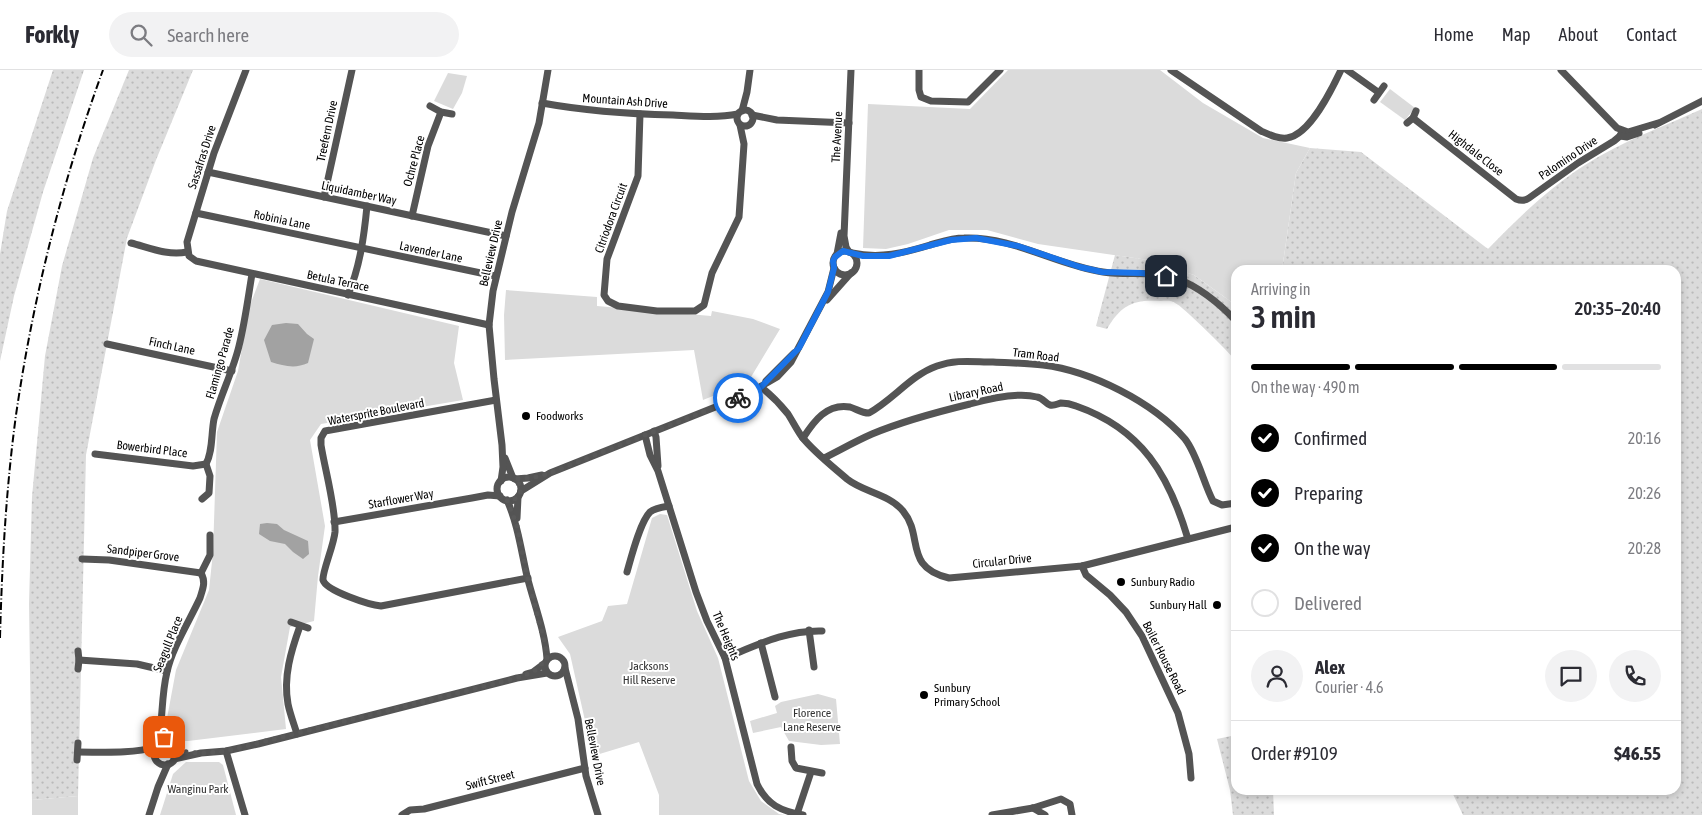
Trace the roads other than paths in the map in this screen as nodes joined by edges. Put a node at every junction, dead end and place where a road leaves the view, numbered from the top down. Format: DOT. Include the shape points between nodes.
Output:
graph roads {
  1 [pos="246,70"];
  2 [pos="352,70"];
  3 [pos="548,70"];
  4 [pos="750,70"];
  5 [pos="851,70"];
  6 [pos="920,70"];
  7 [pos="1000,70"];
  8 [pos="1171,70"];
  9 [pos="1342,70"];
  10 [pos="1347,70"];
  11 [pos="1561,70"];
  12 [pos="1384,86"];
  13 [pos="1378,92"];
  14 [pos="1374,100"];
  15 [pos="1702,101"];
  16 [pos="542,103"];
  17 [pos="430,106"];
  18 [pos="441,112"];
  19 [pos="452,114"];
  20 [pos="640,114"];
  21 [pos="745,118"];
  22 [pos="1412,118"];
  23 [pos="848,123"];
  24 [pos="1621,133"];
  25 [pos="208,172"];
  26 [pos="324,197"];
  27 [pos="1528,199"];
  28 [pos="845,205"];
  29 [pos="367,206"];
  30 [pos="196,213"];
  31 [pos="412,216"];
  32 [pos="506,236"];
  33 [pos="131,243"];
  34 [pos="363,249"];
  35 [pos="187,252"];
  36 [pos="851,253"];
  37 [pos="837,254"];
  38 [pos="834,268"];
  39 [pos="851,273"];
  40 [pos="252,274"];
  41 [pos="495,276"];
  42 [pos="348,294"];
  43 [pos="816,314"];
  44 [pos="1231,316"];
  45 [pos="489,325"];
  46 [pos="107,344"];
  47 [pos="232,371"];
  48 [pos="761,387"];
  49 [pos="496,400"];
  50 [pos="654,431"];
  51 [pos="645,435"];
  52 [pos="803,438"];
  53 [pos="502,445"];
  54 [pos="95,454"];
  55 [pos="824,458"];
  56 [pos="208,461"];
  57 [pos="658,471"];
  58 [pos="550,473"];
  59 [pos="514,478"];
  60 [pos="499,485"];
  61 [pos="519,494"];
  62 [pos="500,496"];
  63 [pos="472,498"];
  64 [pos="202,499"];
  65 [pos="507,500"];
  66 [pos="1231,504"];
  67 [pos="669,506"];
  68 [pos="334,522"];
  69 [pos="517,526"];
  70 [pos="1231,528"];
  71 [pos="210,535"];
  72 [pos="1188,539"];
  73 [pos="82,558"];
  74 [pos="1082,566"];
  75 [pos="627,572"];
  76 [pos="201,573"];
  77 [pos="528,578"];
  78 [pos="291,622"];
  79 [pos="300,626"];
  80 [pos="308,628"];
  81 [pos="809,630"];
  82 [pos="822,630"];
  83 [pos="543,634"];
  84 [pos="761,643"];
  85 [pos="78,651"];
  86 [pos="560,657"];
  87 [pos="725,658"];
  88 [pos="79,660"];
  89 [pos="546,661"];
  90 [pos="814,667"];
  91 [pos="565,668"];
  92 [pos="78,669"];
  93 [pos="167,671"];
  94 [pos="547,673"];
  95 [pos="554,677"];
  96 [pos="517,678"];
  97 [pos="572,693"];
  98 [pos="776,697"];
  99 [pos="162,726"];
  100 [pos="296,734"];
  101 [pos="78,743"];
  102 [pos="168,743"];
  103 [pos="157,746"];
  104 [pos="791,747"];
  105 [pos="175,748"];
  106 [pos="226,751"];
  107 [pos="128,752"];
  108 [pos="201,753"];
  109 [pos="155,759"];
  110 [pos="174,759"];
  111 [pos="168,764"];
  112 [pos="585,768"];
  113 [pos="811,772"];
  114 [pos="822,773"];
  115 [pos="1191,778"];
  116 [pos="158,787"];
  117 [pos="1033,808"];
  118 [pos="800,814"];
  119 [pos="149,815"];
  120 [pos="245,815"];
  121 [pos="402,815"];
  122 [pos="598,815"];
  123 [pos="992,815"];
  124 [pos="1045,815"];
  125 [pos="1072,815"];
  1 -- 25 [label="street, Sassafras Drive"];
  2 -- 26 [label="street, Treefern Drive"];
  3 -- 16 [label="street, Belleview Drive"];
  4 -- 21 [label="street, Citriodora Circuit"];
  5 -- 23 [label="street, The Avenue"];
  6 -- 7 [label="street" via="921,97 931,101 963,103 974,98"];
  8 -- 9 [label="street" via="1262,131 1274,137 1287,138 1304,130 1328,98"];
  10 -- 13 [label="street"];
  11 -- 24 [label="street"];
  12 -- 13 [label="street"];
  13 -- 14 [label="street"];
  15 -- 24 [label="street, Palomino Drive" via="1658,124"];
  16 -- 20 [label="street, Mountain Ash Drive" via="587,111"];
  16 -- 32 [label="street, Belleview Drive"];
  17 -- 18 [label="street"];
  18 -- 19 [label="street"];
  18 -- 31 [label="street, Ochre Place" via="428,146"];
  20 -- 21 [label="street, Mountain Ash Drive"];
  20 -- 21 [label="street, Citriodora Circuit" via="638,176 607,259 604,296 618,306 657,311 694,311 704,306 712,273 739,217"];
  21 -- 23 [label="street, Mountain Ash Drive"];
  22 -- 27 [label="street, Highdale Close" via="1516,199"];
  23 -- 28 [label="street, The Avenue"];
  24 -- 27 [label="street, Palomino Drive"];
  25 -- 26 [label="street, Liquidamber Way"];
  25 -- 30 [label="street, Sassafras Drive"];
  26 -- 29 [label="street, Liquidamber Way"];
  28 -- 36 [label="street, The Avenue" via="844,236"];
  28 -- 37 [label="street, The Avenue"];
  29 -- 31 [label="street, Liquidamber Way"];
  29 -- 34 [label="street"];
  30 -- 34 [label="street, Robinia Lane"];
  30 -- 35 [label="street, Sassafras Drive"];
  31 -- 32 [label="street, Liquidamber Way"];
  32 -- 41 [label="street, Belleview Drive"];
  33 -- 35 [label="street" via="167,253"];
  34 -- 41 [label="street, Lavender Lane"];
  34 -- 42 [label="street"];
  35 -- 40 [label="street, Betula Terrace" via="196,261"];
  36 -- 37 [label="street" via="843,251"];
  36 -- 39 [label="street" via="857,263"];
  36 -- 44 [label="street" via="889,256 951,240 988,240 1028,248 1102,272 1147,273 1175,278 1200,290"];
  37 -- 38 [label="street"];
  38 -- 39 [label="street" via="840,274"];
  38 -- 43 [label="street" via="828,292"];
  39 -- 43 [label="street"];
  40 -- 42 [label="street, Betula Terrace"];
  40 -- 47 [label="street, Flamingo Parade" via="240,345"];
  41 -- 45 [label="street, Belleview Drive"];
  42 -- 45 [label="street, Betula Terrace"];
  43 -- 48 [label="street" via="799,348"];
  45 -- 49 [label="street, Belleview Drive"];
  46 -- 47 [label="street, Finch Lane"];
  47 -- 56 [label="street, Flamingo Parade" via="214,418"];
  48 -- 50 [label="street"];
  48 -- 52 [label="street, Circular Drive" via="781,406"];
  49 -- 53 [label="street, Belleview Drive"];
  49 -- 68 [label="street, Watersprite Boulevard" via="325,432 320,446"];
  50 -- 51 [label="street"];
  50 -- 57 [label="street, The Heights"];
  51 -- 57 [label="street, The Heights"];
  51 -- 58 [label="street"];
  52 -- 55 [label="street, Circular Drive"];
  52 -- 66 [label="street, Tram Road" via="814,421 831,409 847,406 869,413 919,375 939,365 962,360 1043,365 1096,381 1156,413 1187,443 1213,501"];
  53 -- 59 [label="street, Belleview Drive"];
  53 -- 60 [label="street, Belleview Drive" via="503,467"];
  54 -- 56 [label="street, Bowerbird Place" via="193,466"];
  55 -- 72 [label="street, Library Road" via="916,418 998,398 1038,397 1048,404 1069,404 1094,413 1137,441 1172,494"];
  55 -- 74 [label="street, Circular Drive" via="853,483 901,508 908,520 918,556 936,574 949,578"];
  56 -- 64 [label="street, Flamingo Parade" via="209,492"];
  57 -- 67 [label="street, The Heights"];
  58 -- 59 [label="street"];
  58 -- 61 [label="street"];
  59 -- 60 [label="street" via="504,478"];
  59 -- 61 [label="street" via="519,483"];
  60 -- 62 [label="street"];
  60 -- 63 [label="street, Starflower Way"];
  61 -- 65 [label="street" via="511,501"];
  61 -- 69 [label="street"];
  62 -- 63 [label="street, Starflower Way"];
  62 -- 65 [label="street"];
  63 -- 68 [label="street, Starflower Way"];
  65 -- 69 [label="street"];
  67 -- 75 [label="street" via="649,513"];
  67 -- 87 [label="street, The Heights" via="701,608"];
  68 -- 77 [label="street, Watersprite Boulevard" via="332,550 323,580 327,586 369,604 381,606"];
  69 -- 77 [label="street"];
  70 -- 72 [label="street, Circular Drive"];
  71 -- 76 [label="street, Seagull Place" via="210,555"];
  72 -- 74 [label="street, Circular Drive"];
  73 -- 76 [label="street, Sandpiper Grove"];
  74 -- 115 [label="street, Boiler House Road" via="1086,575 1126,612 1142,636 1178,713 1189,754"];
  76 -- 93 [label="street, Seagull Place" via="204,585 200,598"];
  77 -- 83 [label="street"];
  78 -- 79 [label="street"];
  79 -- 80 [label="street"];
  79 -- 100 [label="street" via="288,665 287,685"];
  81 -- 82 [label="street"];
  81 -- 84 [label="street"];
  81 -- 90 [label="street"];
  83 -- 86 [label="street" via="551,650"];
  83 -- 89 [label="street"];
  84 -- 87 [label="street"];
  84 -- 98 [label="street"];
  85 -- 88 [label="street"];
  86 -- 89 [label="street" via="553,656"];
  86 -- 91 [label="street"];
  87 -- 118 [label="street, The Heights" via="757,784 771,804"];
  88 -- 92 [label="street"];
  88 -- 93 [label="street" via="137,664"];
  89 -- 94 [label="street"];
  89 -- 96 [label="street" via="533,672"];
  91 -- 95 [label="street"];
  91 -- 97 [label="street, Belleview Drive"];
  93 -- 99 [label="street, Seagull Place"];
  94 -- 95 [label="street"];
  94 -- 96 [label="street"];
  95 -- 97 [label="street"];
  96 -- 100 [label="street"];
  97 -- 112 [label="street, Belleview Drive"];
  99 -- 102 [label="street, Seagull Place"];
  99 -- 103 [label="street, Seagull Place"];
  100 -- 106 [label="street"];
  101 -- 107 [label="street" via="77,756"];
  102 -- 103 [label="street"];
  102 -- 105 [label="street"];
  103 -- 107 [label="street"];
  103 -- 109 [label="street"];
  104 -- 113 [label="street" via="794,766"];
  105 -- 108 [label="street"];
  105 -- 110 [label="street"];
  106 -- 108 [label="street"];
  106 -- 120 [label="street"];
  107 -- 109 [label="street"];
  108 -- 110 [label="street"];
  109 -- 111 [label="street" via="162,765"];
  109 -- 116 [label="street"];
  110 -- 111 [label="street"];
  111 -- 116 [label="street"];
  112 -- 121 [label="street, Swift Street" via="410,810"];
  112 -- 122 [label="street, Belleview Drive"];
  113 -- 114 [label="street"];
  113 -- 118 [label="street"];
  116 -- 119 [label="street"];
  117 -- 123 [label="street"];
  117 -- 124 [label="street"];
  117 -- 125 [label="street" via="1061,799 1070,804"];
}
